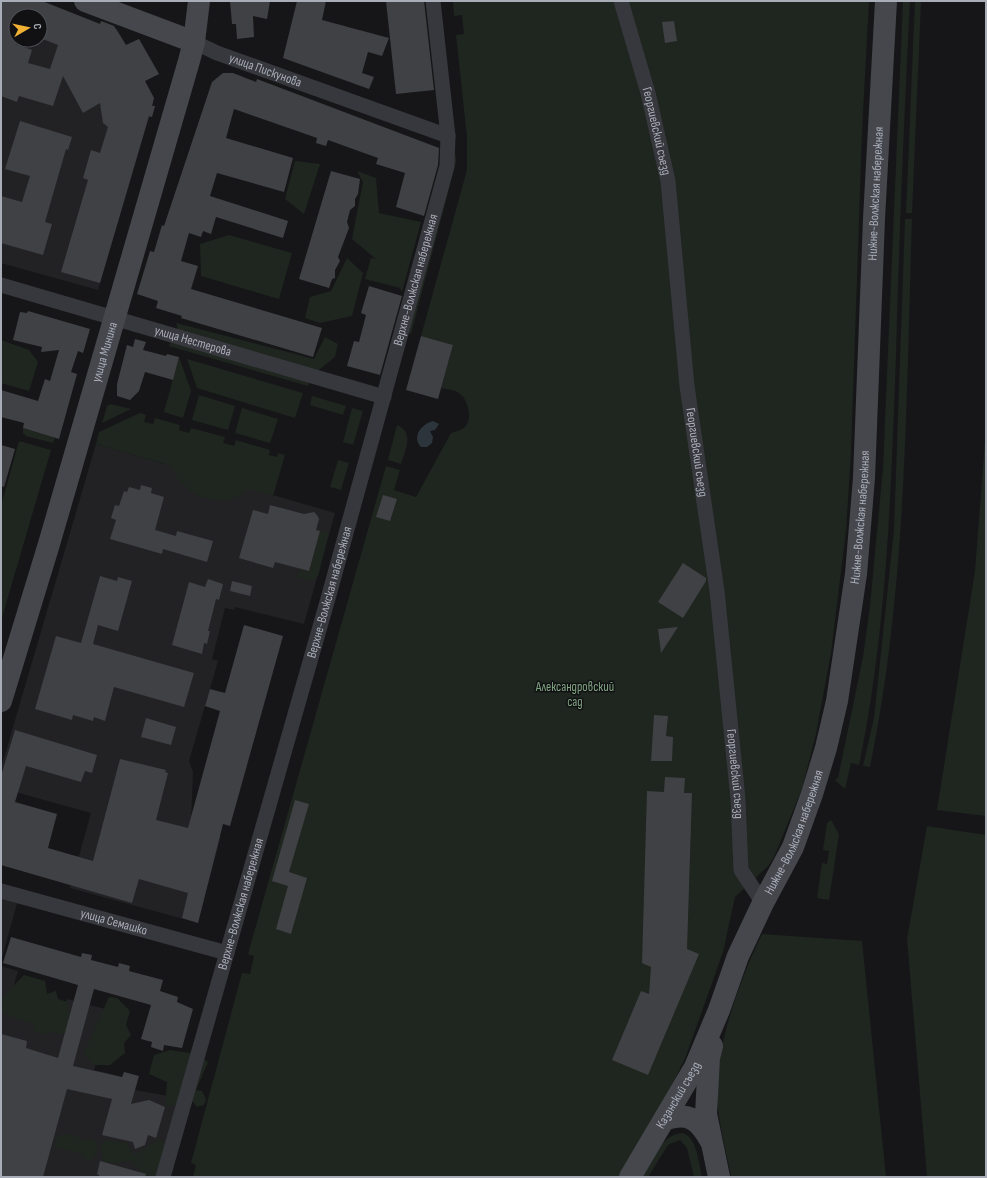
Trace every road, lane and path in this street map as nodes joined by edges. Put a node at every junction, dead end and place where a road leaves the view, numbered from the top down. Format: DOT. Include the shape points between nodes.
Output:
graph roads {
  1 [pos="85,1"];
  2 [pos="199,1"];
  3 [pos="433,1"];
  4 [pos="621,1"];
  5 [pos="886,1"];
  6 [pos="194,42"];
  7 [pos="448,136"];
  8 [pos="1,285"];
  9 [pos="114,318"];
  10 [pos="384,397"];
  11 [pos="1,701"];
  12 [pos="1,891"];
  13 [pos="763,903"];
  14 [pos="227,953"];
  15 [pos="719,1010"];
  16 [pos="664,1120"];
  17 [pos="710,1140"];
  18 [pos="163,1177"];
  19 [pos="630,1177"];
  20 [pos="719,1177"];
  1 -- 6 [label="main road, улица Пискунова"];
  2 -- 6 [label="main road, улица Минина"];
  3 -- 7 [label="street, Верхне-Волжская набережная"];
  4 -- 13 [label="street, Георгиевский съезд" via="648,93 668,181 687,386 718,591 738,799 742,870"];
  5 -- 13 [label="main road, Нижне-Волжская набережная" via="864,478 856,574 845,656 826,748 812,794 793,847"];
  6 -- 7 [label="street, улица Пискунова" via="217,53"];
  6 -- 9 [label="main road, улица Минина"];
  7 -- 10 [label="street, Верхне-Волжская набережная" via="447,166"];
  8 -- 9 [label="street, улица Нестерова"];
  9 -- 10 [label="street, улица Нестерова"];
  9 -- 11 [label="main road, улица Минина"];
  10 -- 14 [label="street, Верхне-Волжская набережная"];
  12 -- 14 [label="street, улица Семашко"];
  13 -- 15 [label="main road, Нижне-Волжская набережная" via="738,956"];
  14 -- 18 [label="street, Верхне-Волжская набережная"];
  15 -- 16 [label="main road, Казанский съезд" via="695,1067"];
  15 -- 17 [label="main road" via="709,1058 706,1114"];
  16 -- 17 [label="main road" via="674,1116 694,1120"];
  16 -- 19 [label="main road, Казанский съезд"];
  17 -- 20 [label="main road"];
}
